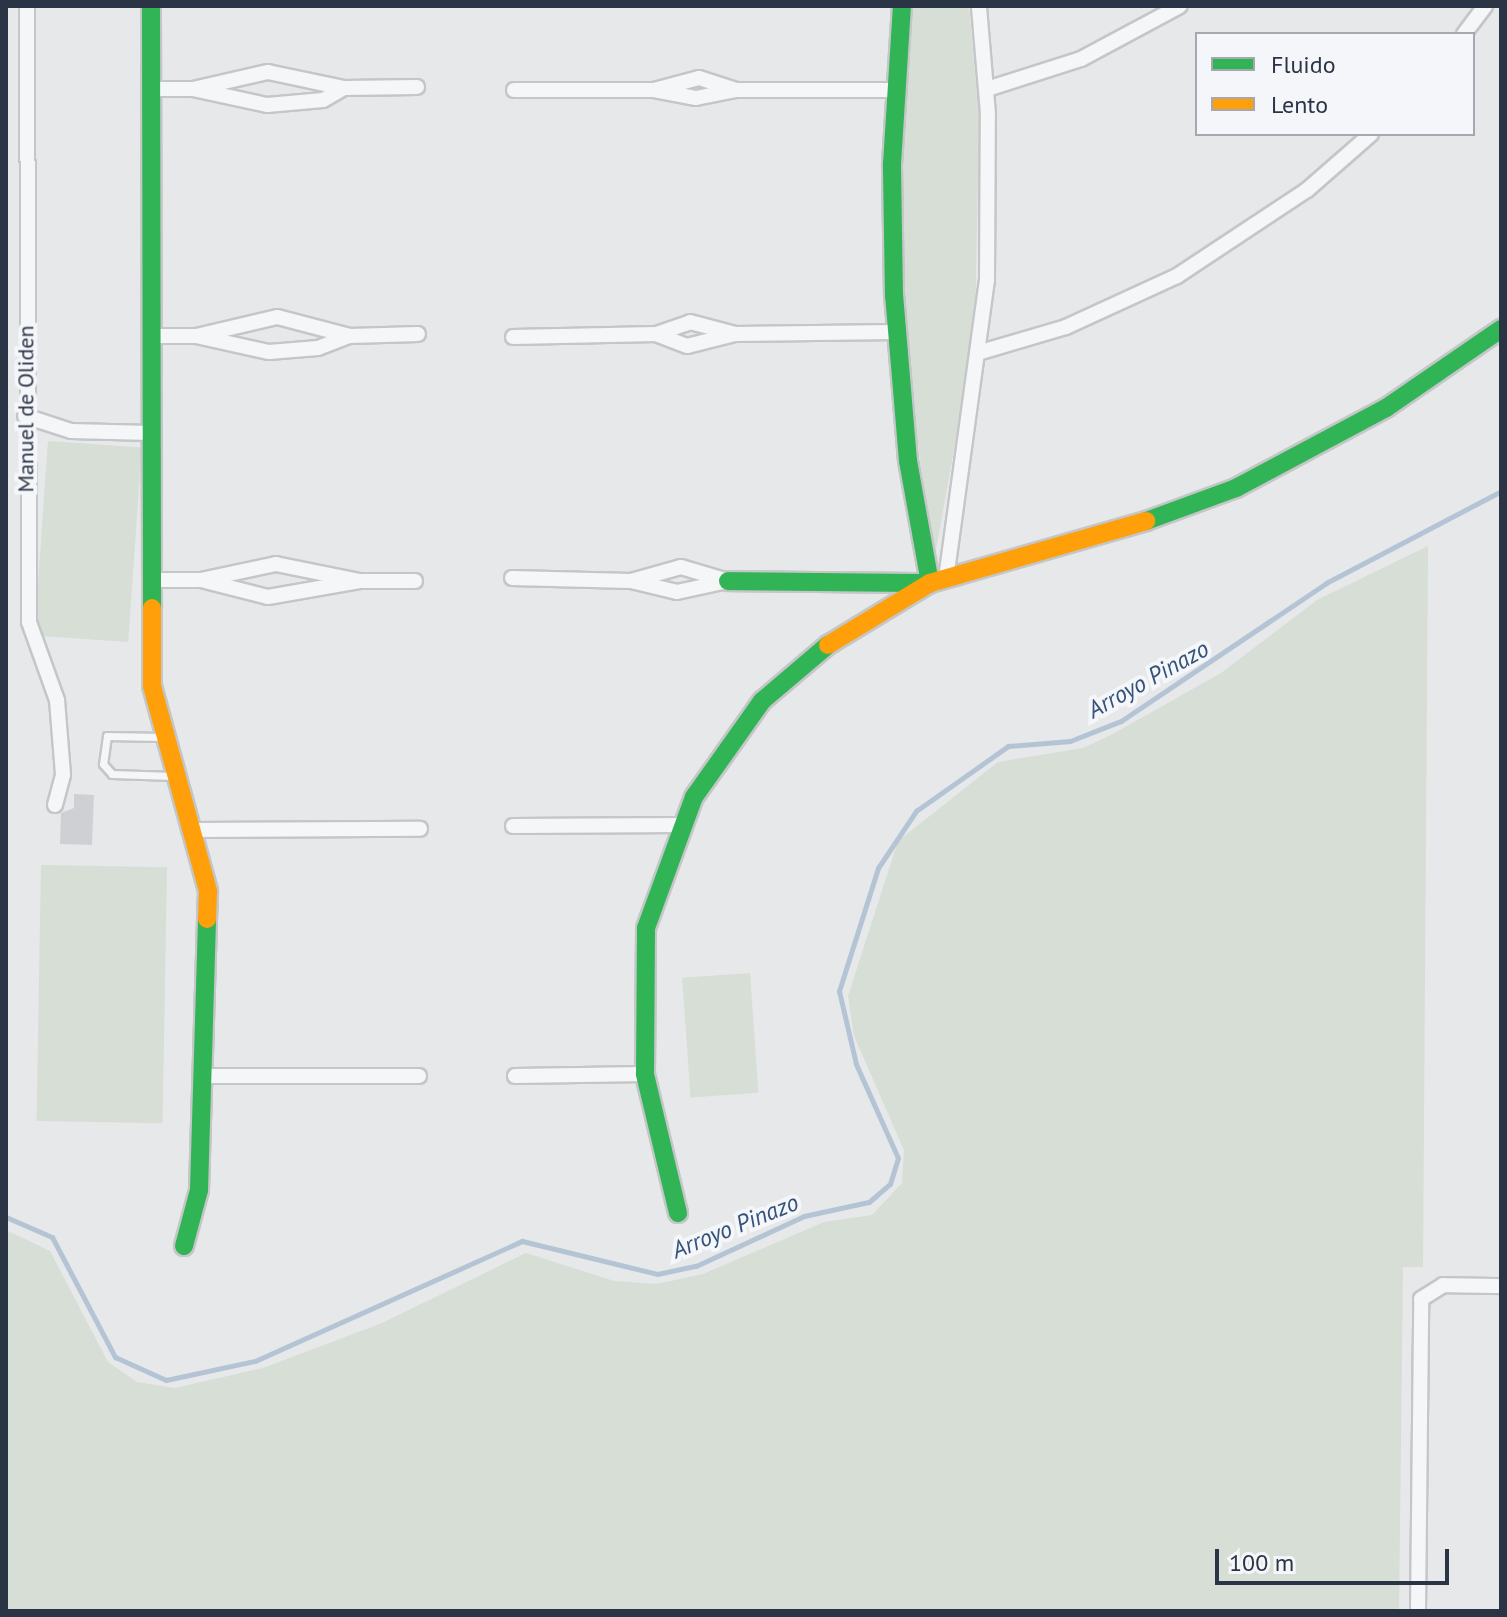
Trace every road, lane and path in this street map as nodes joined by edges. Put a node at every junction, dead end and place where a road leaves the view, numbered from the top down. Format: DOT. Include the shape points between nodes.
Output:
graph roads {
  1 [pos="27,6"];
  2 [pos="151,6"];
  3 [pos="902,6"];
  4 [pos="979,6"];
  5 [pos="1180,6"];
  6 [pos="1485,6"];
  7 [pos="1466,32"];
  8 [pos="417,87"];
  9 [pos="344,88"];
  10 [pos="151,89"];
  11 [pos="193,89"];
  12 [pos="987,89"];
  13 [pos="514,90"];
  14 [pos="895,90"];
  15 [pos="1369,136"];
  16 [pos="1501,329"];
  17 [pos="896,332"];
  18 [pos="418,334"];
  19 [pos="656,334"];
  20 [pos="735,334"];
  21 [pos="152,336"];
  22 [pos="196,336"];
  23 [pos="350,336"];
  24 [pos="513,337"];
  25 [pos="981,352"];
  26 [pos="25,416"];
  27 [pos="151,433"];
  28 [pos="512,578"];
  29 [pos="150,580"];
  30 [pos="201,580"];
  31 [pos="360,581"];
  32 [pos="415,581"];
  33 [pos="631,581"];
  34 [pos="728,581"];
  35 [pos="938,581"];
  36 [pos="168,737"];
  37 [pos="179,776"];
  38 [pos="55,805"];
  39 [pos="681,825"];
  40 [pos="513,826"];
  41 [pos="420,829"];
  42 [pos="196,830"];
  43 [pos="645,1074"];
  44 [pos="204,1076"];
  45 [pos="419,1076"];
  46 [pos="515,1076"];
  47 [pos="678,1213"];
  48 [pos="184,1246"];
  49 [pos="1501,1286"];
  50 [pos="1418,1611"];
  1 -- 26 [label="street, Manuel de Oliden"];
  2 -- 10 [label="street"];
  3 -- 14 [label="street"];
  4 -- 12 [label="street"];
  5 -- 12 [label="street" via="1081,59"];
  6 -- 7 [label="street"];
  8 -- 9 [label="street"];
  9 -- 11 [label="street" via="268,72"];
  9 -- 11 [label="street" via="323,100 267,105"];
  10 -- 11 [label="street"];
  10 -- 21 [label="street"];
  12 -- 25 [label="street"];
  13 -- 14 [label="street" via="654,90 699,78 736,90"];
  14 -- 17 [label="street"];
  15 -- 25 [label="street" via="1307,190 1177,276 1066,327"];
  16 -- 35 [label="street" via="1386,408 1236,488 1098,539"];
  17 -- 20 [label="street"];
  17 -- 35 [label="street"];
  18 -- 23 [label="street"];
  19 -- 20 [label="street" via="690,322"];
  19 -- 20 [label="street" via="687,346"];
  19 -- 24 [label="street"];
  21 -- 22 [label="street"];
  21 -- 27 [label="street"];
  22 -- 23 [label="street" via="269,352 318,348"];
  22 -- 23 [label="street" via="277,317"];
  25 -- 35 [label="street"];
  26 -- 27 [label="street" via="71,431"];
  26 -- 38 [label="street, Manuel de Oliden" via="29,622 57,700 63,775"];
  27 -- 29 [label="street"];
  28 -- 33 [label="street"];
  29 -- 30 [label="street"];
  29 -- 36 [label="street" via="152,686"];
  30 -- 31 [label="street" via="276,564"];
  30 -- 31 [label="street" via="268,597"];
  31 -- 32 [label="street"];
  33 -- 34 [label="street" via="677,592"];
  33 -- 34 [label="street" via="681,567"];
  34 -- 35 [label="street"];
  35 -- 39 [label="street" via="787,675 721,753"];
  36 -- 37 [label="street"];
  36 -- 37 [label="lane" via="107,736 103,764 112,774"];
  37 -- 42 [label="street"];
  39 -- 40 [label="street"];
  39 -- 43 [label="street" via="646,928"];
  41 -- 42 [label="street"];
  42 -- 44 [label="street" via="208,891"];
  43 -- 46 [label="street"];
  43 -- 47 [label="street"];
  44 -- 45 [label="street"];
  44 -- 48 [label="street" via="199,1190"];
  49 -- 50 [label="street" via="1443,1285 1421,1299"];
}
